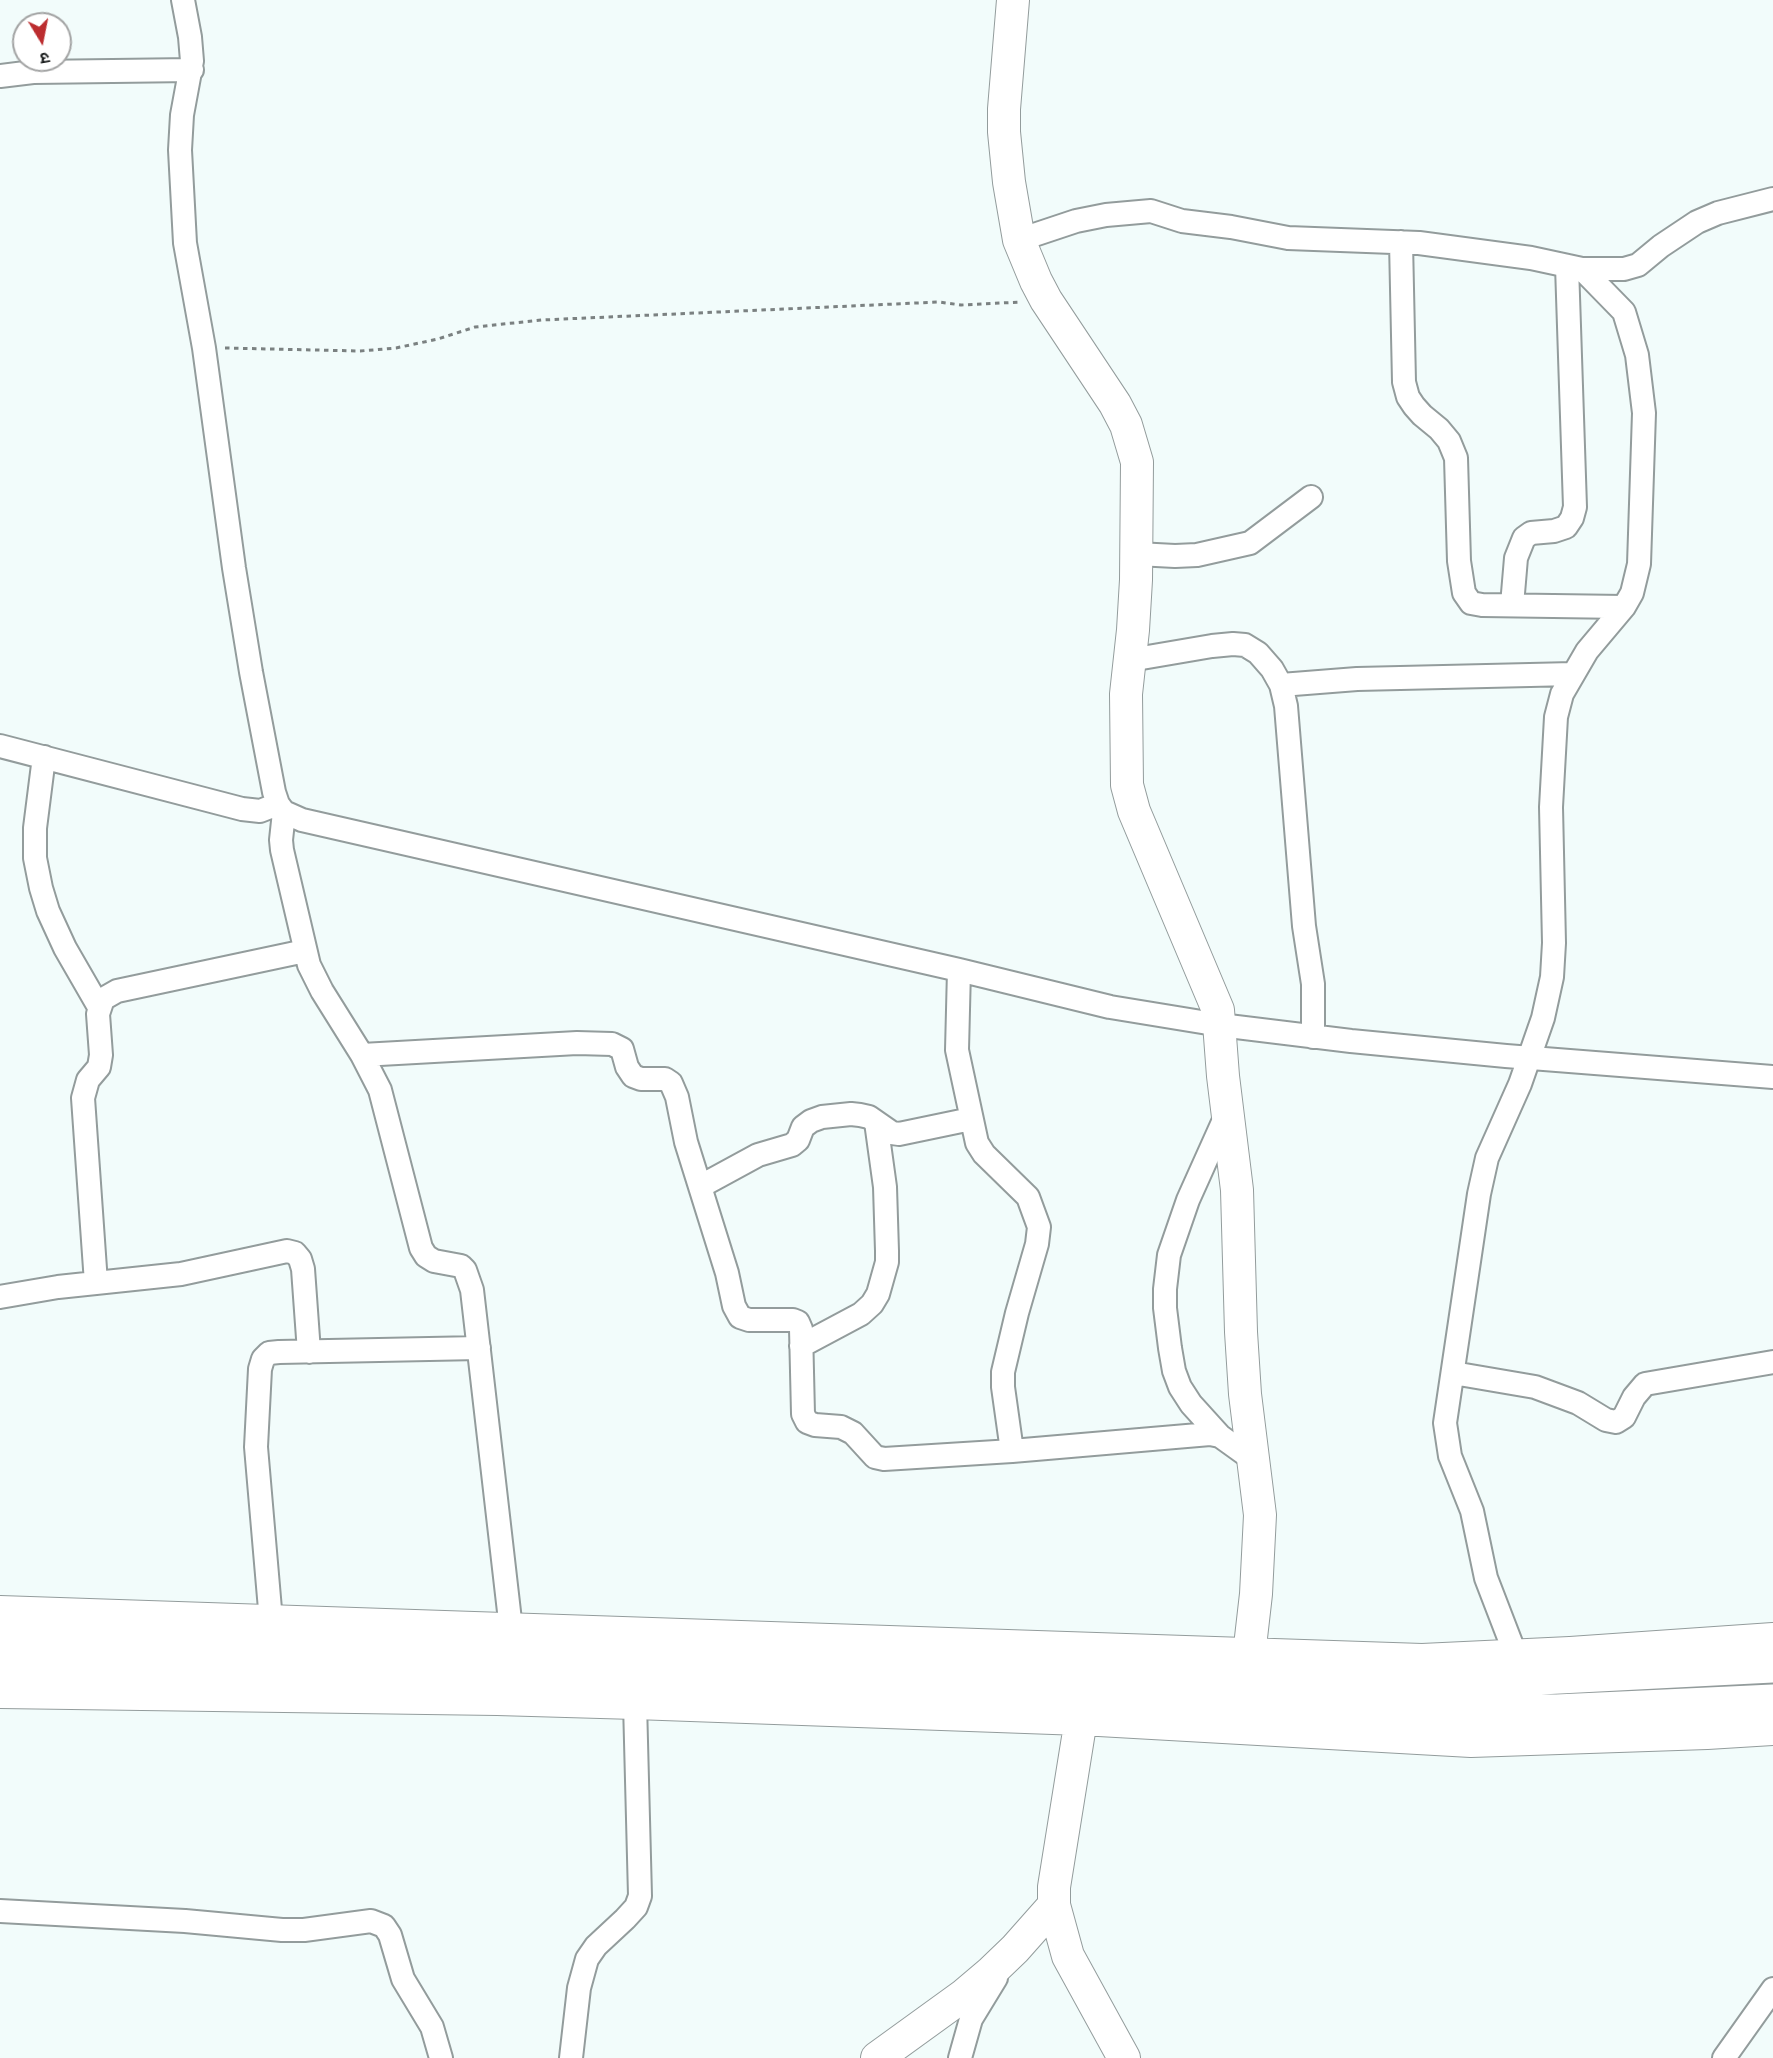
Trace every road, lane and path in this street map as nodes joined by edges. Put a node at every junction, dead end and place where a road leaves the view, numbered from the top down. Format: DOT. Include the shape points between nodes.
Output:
graph roads {
  1 [pos="183,0"];
  2 [pos="1013,0"];
  3 [pos="192,70"];
  4 [pos="0,76"];
  5 [pos="1773,199"];
  6 [pos="1020,240"];
  7 [pos="1401,242"];
  8 [pos="1574,267"];
  9 [pos="1046,300"];
  10 [pos="204,348"];
  11 [pos="1311,497"];
  12 [pos="1137,554"];
  13 [pos="1512,605"];
  14 [pos="1624,607"];
  15 [pos="1130,660"];
  16 [pos="1573,674"];
  17 [pos="1281,686"];
  18 [pos="0,746"];
  19 [pos="42,768"];
  20 [pos="281,819"];
  21 [pos="305,951"];
  22 [pos="959,974"];
  23 [pos="99,1007"];
  24 [pos="1313,1037"];
  25 [pos="1221,1038"];
  26 [pos="362,1055"];
  27 [pos="1525,1068"];
  28 [pos="1773,1077"];
  29 [pos="1228,1110"];
  30 [pos="971,1119"];
  31 [pos="876,1122"];
  32 [pos="701,1186"];
  33 [pos="96,1282"];
  34 [pos="0,1298"];
  35 [pos="801,1346"];
  36 [pos="479,1348"];
  37 [pos="309,1352"];
  38 [pos="1773,1362"];
  39 [pos="1453,1373"];
  40 [pos="1220,1436"];
  41 [pos="1012,1451"];
  42 [pos="1252,1459"];
  43 [pos="271,1621"];
  44 [pos="511,1629"];
  45 [pos="3,1636"];
  46 [pos="1773,1639"];
  47 [pos="1249,1655"];
  48 [pos="1516,1656"];
  49 [pos="1773,1666"];
  50 [pos="0,1692"];
  51 [pos="1773,1701"];
  52 [pos="635,1703"];
  53 [pos="1081,1719"];
  54 [pos="1773,1729"];
  55 [pos="1054,1905"];
  56 [pos="0,1911"];
  57 [pos="1015,1949"];
  58 [pos="1773,1989"];
  59 [pos="441,2058"];
  60 [pos="571,2058"];
  61 [pos="877,2058"];
  62 [pos="960,2058"];
  63 [pos="1124,2058"];
  64 [pos="1724,2058"];
  1 -- 3 [label="street"];
  2 -- 6 [label="street" via="1004,132"];
  3 -- 4 [label="street"];
  3 -- 10 [label="street" via="182,115 181,177 185,243"];
  5 -- 8 [label="street" via="1697,222 1638,265 1624,269"];
  6 -- 7 [label="street" via="1076,221 1151,211 1182,221 1288,238"];
  6 -- 9 [label="street"];
  7 -- 8 [label="street" via="1458,247"];
  7 -- 13 [label="street" via="1404,382 1414,406 1449,441 1456,458 1459,561 1464,593 1471,603"];
  8 -- 13 [label="street" via="1575,507 1566,527 1531,533 1524,538 1516,558"];
  8 -- 14 [label="street" via="1624,312 1637,354 1644,413 1639,564"];
  9 -- 10 [label="path" via="542,320 475,327 396,348 360,351"];
  9 -- 12 [label="street" via="1115,404 1130,436 1137,462"];
  10 -- 20 [label="street" via="240,603"];
  11 -- 12 [label="street" via="1250,543 1197,555"];
  12 -- 15 [label="street"];
  13 -- 14 [label="street"];
  14 -- 16 [label="street"];
  15 -- 17 [label="street" via="1212,646 1245,645 1258,653"];
  15 -- 25 [label="street" via="1126,694 1130,798 1214,998"];
  16 -- 17 [label="street" via="1329,680"];
  16 -- 27 [label="street" via="1556,717 1552,764 1552,977 1543,1018"];
  17 -- 24 [label="street" via="1313,984"];
  18 -- 19 [label="street"];
  19 -- 20 [label="street" via="260,811"];
  19 -- 23 [label="street" via="35,816 35,858 41,888 60,939"];
  20 -- 21 [label="street"];
  20 -- 22 [label="street" via="302,819"];
  21 -- 23 [label="street" via="117,991 103,999"];
  21 -- 26 [label="street" via="322,991"];
  22 -- 25 [label="street" via="1110,1006"];
  22 -- 30 [label="street" via="957,1050"];
  23 -- 33 [label="street" via="101,1055 83,1098"];
  24 -- 25 [label="street"];
  24 -- 27 [label="street"];
  25 -- 29 [label="street"];
  26 -- 32 [label="street" via="612,1044 622,1049 633,1076 671,1083"];
  26 -- 36 [label="street" via="383,1099 421,1248 434,1261 455,1263 465,1270 472,1290"];
  27 -- 28 [label="street"];
  27 -- 39 [label="street" via="1487,1158"];
  29 -- 40 [label="street" via="1188,1200 1169,1255 1165,1308 1180,1387"];
  29 -- 42 [label="street" via="1237,1190 1241,1332"];
  30 -- 31 [label="street" via="899,1134"];
  30 -- 41 [label="street" via="977,1143 1028,1197 1039,1227 1003,1372"];
  31 -- 32 [label="street" via="851,1114 811,1121 792,1145 758,1155"];
  31 -- 35 [label="street" via="885,1187 887,1251 878,1294 861,1314"];
  32 -- 35 [label="street" via="740,1317 798,1322"];
  33 -- 34 [label="street"];
  33 -- 37 [label="street" via="190,1272 277,1252 295,1253 303,1269"];
  35 -- 41 [label="street" via="803,1414 807,1422 841,1427 853,1433 875,1457"];
  36 -- 37 [label="street"];
  36 -- 44 [label="street"];
  37 -- 43 [label="street" via="269,1353 260,1369 256,1447"];
  38 -- 39 [label="street" via="1645,1384 1624,1417 1616,1422 1534,1387"];
  39 -- 48 [label="street" via="1445,1423 1450,1456 1472,1511 1486,1578"];
  40 -- 41 [label="street" via="1176,1436"];
  40 -- 42 [label="street"];
  42 -- 47 [label="street" via="1260,1540"];
  43 -- 44 [label="street"];
  43 -- 45 [label="street"];
  44 -- 47 [label="street"];
  45 -- 49 [label="highway" via="1463,1682"];
  45 -- 51 [label="highway" via="294,1672 1314,1708 1557,1711"];
  46 -- 48 [label="street"];
  47 -- 48 [label="street" via="1422,1660"];
  50 -- 52 [label="street"];
  52 -- 53 [label="street"];
  52 -- 60 [label="street" via="640,1896 636,1907 587,1959 579,1988"];
  53 -- 54 [label="street" via="1471,1741"];
  53 -- 55 [label="street"];
  55 -- 57 [label="street"];
  55 -- 63 [label="street" via="1068,1956"];
  56 -- 59 [label="street" via="282,1930 372,1921 384,1926 390,1935 404,1979 432,2027"];
  57 -- 61 [label="street" via="964,1995"];
  57 -- 62 [label="street" via="977,2005"];
  58 -- 64 [label="street"];
}
